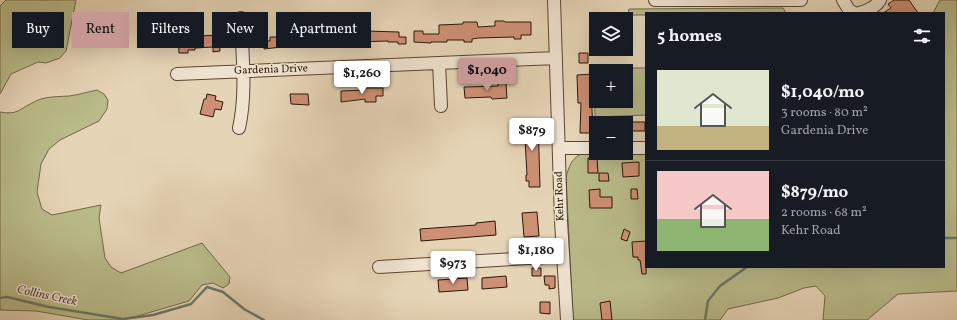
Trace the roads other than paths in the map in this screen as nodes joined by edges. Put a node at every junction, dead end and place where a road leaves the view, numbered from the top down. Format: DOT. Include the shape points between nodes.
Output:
graph roads {
  1 [pos="554,0"];
  2 [pos="655,0"];
  3 [pos="801,0"];
  4 [pos="843,0"];
  5 [pos="880,0"];
  6 [pos="852,12"];
  7 [pos="861,12"];
  8 [pos="242,48"];
  9 [pos="556,58"];
  10 [pos="439,63"];
  11 [pos="243,72"];
  12 [pos="177,74"];
  13 [pos="441,106"];
  14 [pos="239,128"];
  15 [pos="559,148"];
  16 [pos="589,148"];
  17 [pos="633,148"];
  18 [pos="645,148"];
  19 [pos="563,256"];
  20 [pos="379,266"];
  21 [pos="567,320"];
  1 -- 9 [label="street, Kehr Road"];
  2 -- 3 [label="street"];
  4 -- 6 [label="street"];
  5 -- 7 [label="street" via="877,5"];
  8 -- 11 [label="street"];
  9 -- 10 [label="street, Gardenia Drive"];
  9 -- 15 [label="street, Kehr Road"];
  10 -- 11 [label="street, Gardenia Drive"];
  10 -- 13 [label="street"];
  11 -- 12 [label="street, Gardenia Drive"];
  11 -- 14 [label="street" via="243,112"];
  15 -- 16 [label="street"];
  15 -- 19 [label="street, Kehr Road"];
  17 -- 18 [label="street"];
  19 -- 20 [label="street"];
  19 -- 21 [label="street, Kehr Road"];
}
